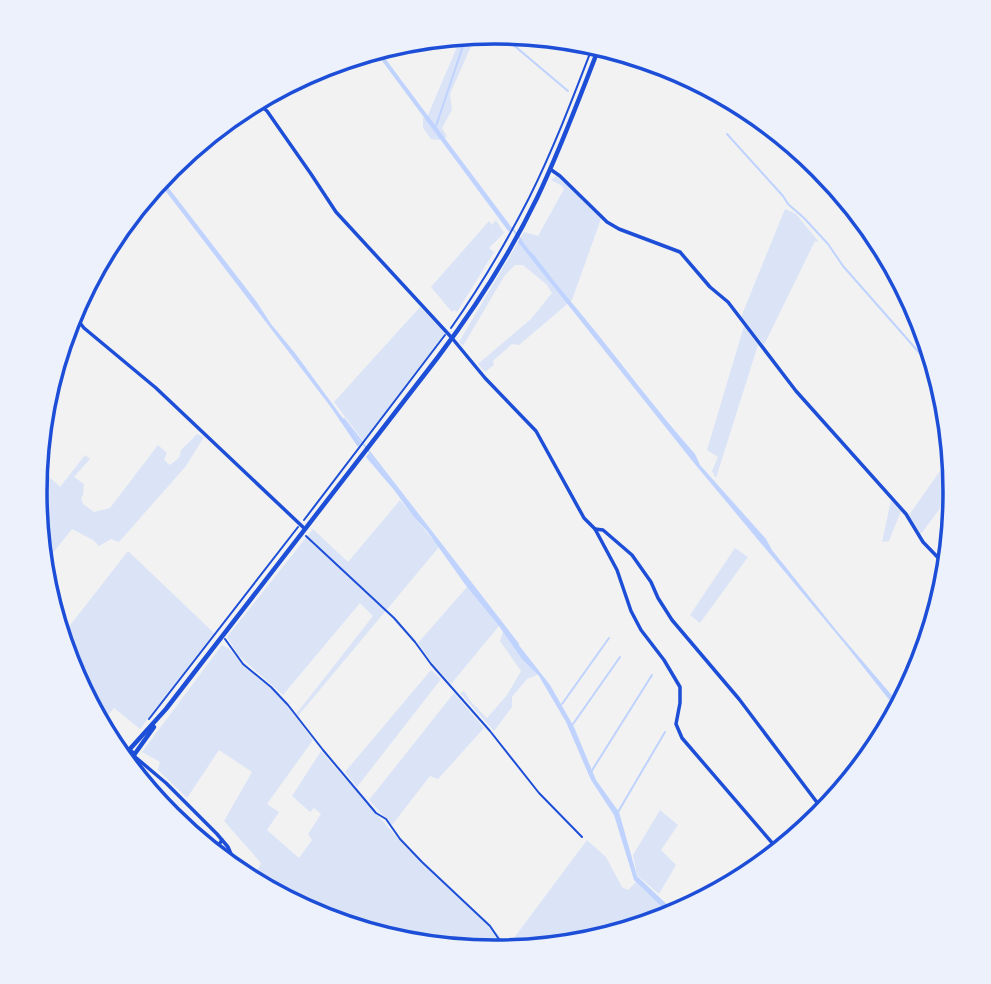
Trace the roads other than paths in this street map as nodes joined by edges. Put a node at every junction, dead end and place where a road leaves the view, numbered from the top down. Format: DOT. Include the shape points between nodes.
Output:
graph roads {
  1 [pos="596,55"];
  2 [pos="264,108"];
  3 [pos="550,169"];
  4 [pos="80,323"];
  5 [pos="452,338"];
  6 [pos="595,529"];
  7 [pos="304,531"];
  8 [pos="939,558"];
  9 [pos="132,754"];
  10 [pos="138,762"];
  11 [pos="818,803"];
  12 [pos="222,840"];
  13 [pos="219,844"];
  14 [pos="773,844"];
  15 [pos="230,853"];
  1 -- 3 [label="street"];
  2 -- 5 [label="street" via="336,212"];
  3 -- 5 [label="street" via="519,231"];
  3 -- 8 [label="street" via="607,222 680,251 728,302 796,391 906,514"];
  4 -- 7 [label="street" via="156,388"];
  5 -- 6 [label="street" via="536,431 584,518"];
  5 -- 7 [label="street"];
  6 -- 11 [label="street" via="603,530 632,555 672,620"];
  6 -- 14 [label="street" via="640,630 680,687 676,724 681,738"];
  7 -- 9 [label="street"];
  10 -- 12 [label="street" via="166,783"];
  12 -- 13 [label="street"];
  12 -- 15 [label="street"];
}
